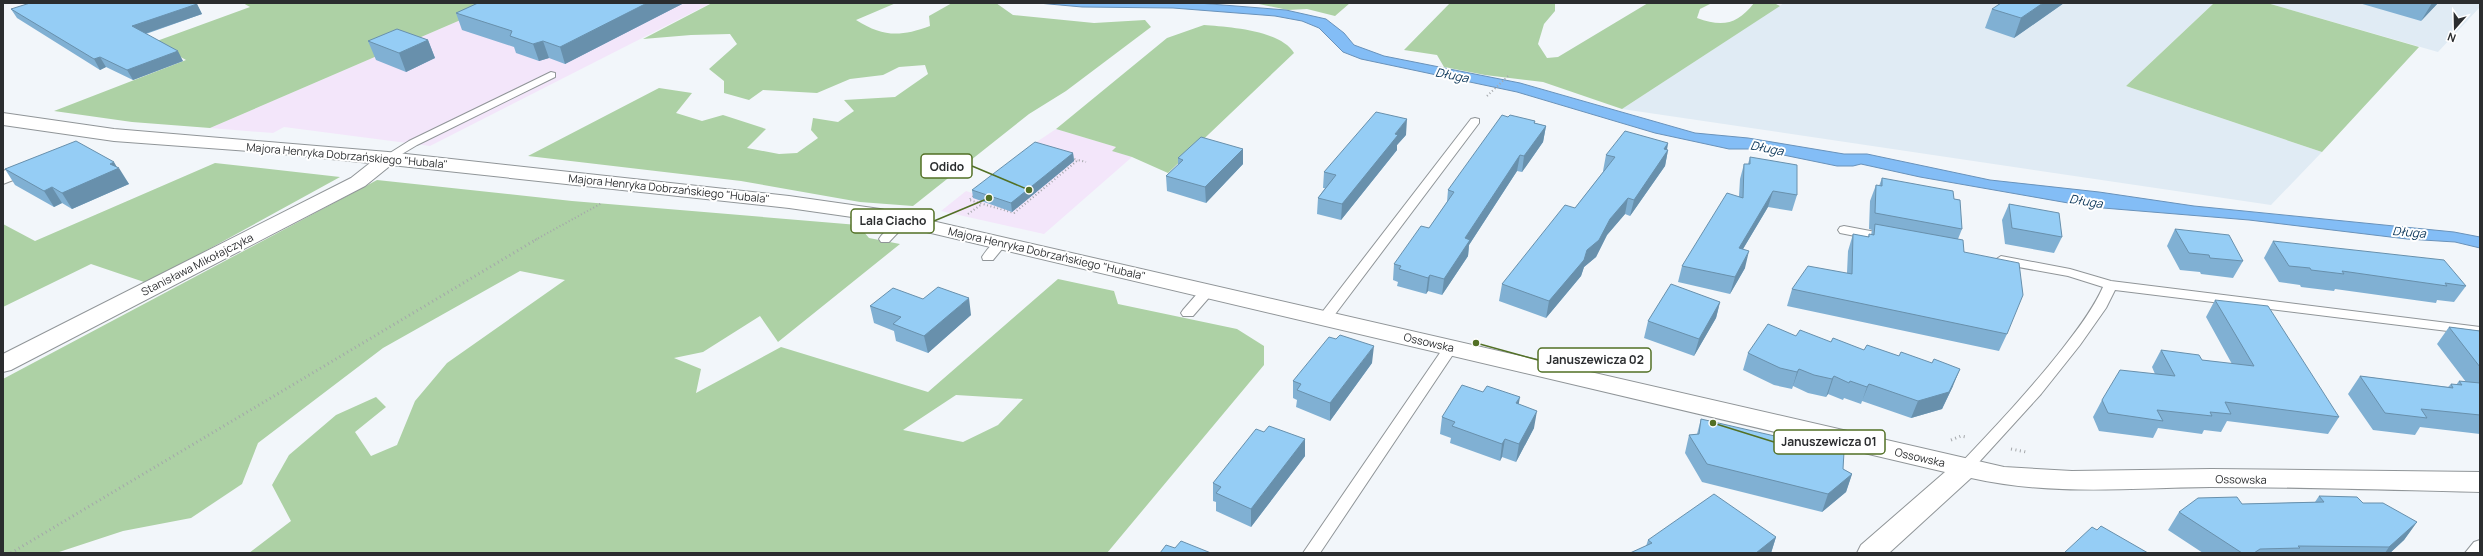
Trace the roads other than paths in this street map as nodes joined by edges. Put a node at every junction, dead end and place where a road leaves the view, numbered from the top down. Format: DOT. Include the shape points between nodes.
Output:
graph roads {
  1 [pos="551,75"];
  2 [pos="3,120"];
  3 [pos="1476,121"];
  4 [pos="94,133"];
  5 [pos="73,147"];
  6 [pos="52,158"];
  7 [pos="388,158"];
  8 [pos="3,178"];
  9 [pos="904,220"];
  10 [pos="1844,230"];
  11 [pos="885,239"];
  12 [pos="1899,240"];
  13 [pos="1992,258"];
  14 [pos="2110,285"];
  15 [pos="1208,290"];
  16 [pos="1188,313"];
  17 [pos="1325,318"];
  18 [pos="2480,331"];
  19 [pos="1451,347"];
  20 [pos="3,364"];
  21 [pos="1965,468"];
  22 [pos="2480,482"];
  23 [pos="2480,546"];
  24 [pos="1311,553"];
  25 [pos="1871,553"];
  26 [pos="2473,553"];
  1 -- 7 [label="lane"];
  2 -- 4 [label="street, Majora Henryka Dobrzańskiego \"Hubala\""];
  3 -- 17 [label="lane"];
  4 -- 5 [label="street"];
  4 -- 7 [label="street, Majora Henryka Dobrzańskiego \"Hubala\""];
  6 -- 8 [label="street"];
  7 -- 9 [label="street, Majora Henryka Dobrzańskiego \"Hubala\"" via="802,203"];
  7 -- 20 [label="street, Stanisława Mikołajczyka" via="358,182"];
  9 -- 11 [label="lane"];
  9 -- 15 [label="street, Majora Henryka Dobrzańskiego \"Hubala\"" via="994,250"];
  10 -- 12 [label="lane"];
  13 -- 14 [label="lane" via="2070,273"];
  14 -- 18 [label="lane"];
  14 -- 21 [label="lane" via="2104,301 2049,377 2015,417"];
  15 -- 16 [label="lane"];
  15 -- 17 [label="street, Majora Henryka Dobrzańskiego \"Hubala\""];
  17 -- 19 [label="street, Ossowska"];
  19 -- 21 [label="street, Ossowska"];
  19 -- 24 [label="lane"];
  21 -- 22 [label="street, Ossowska" via="2004,476 2050,481 2211,478"];
  21 -- 25 [label="street"];
  23 -- 26 [label="lane"];
}
